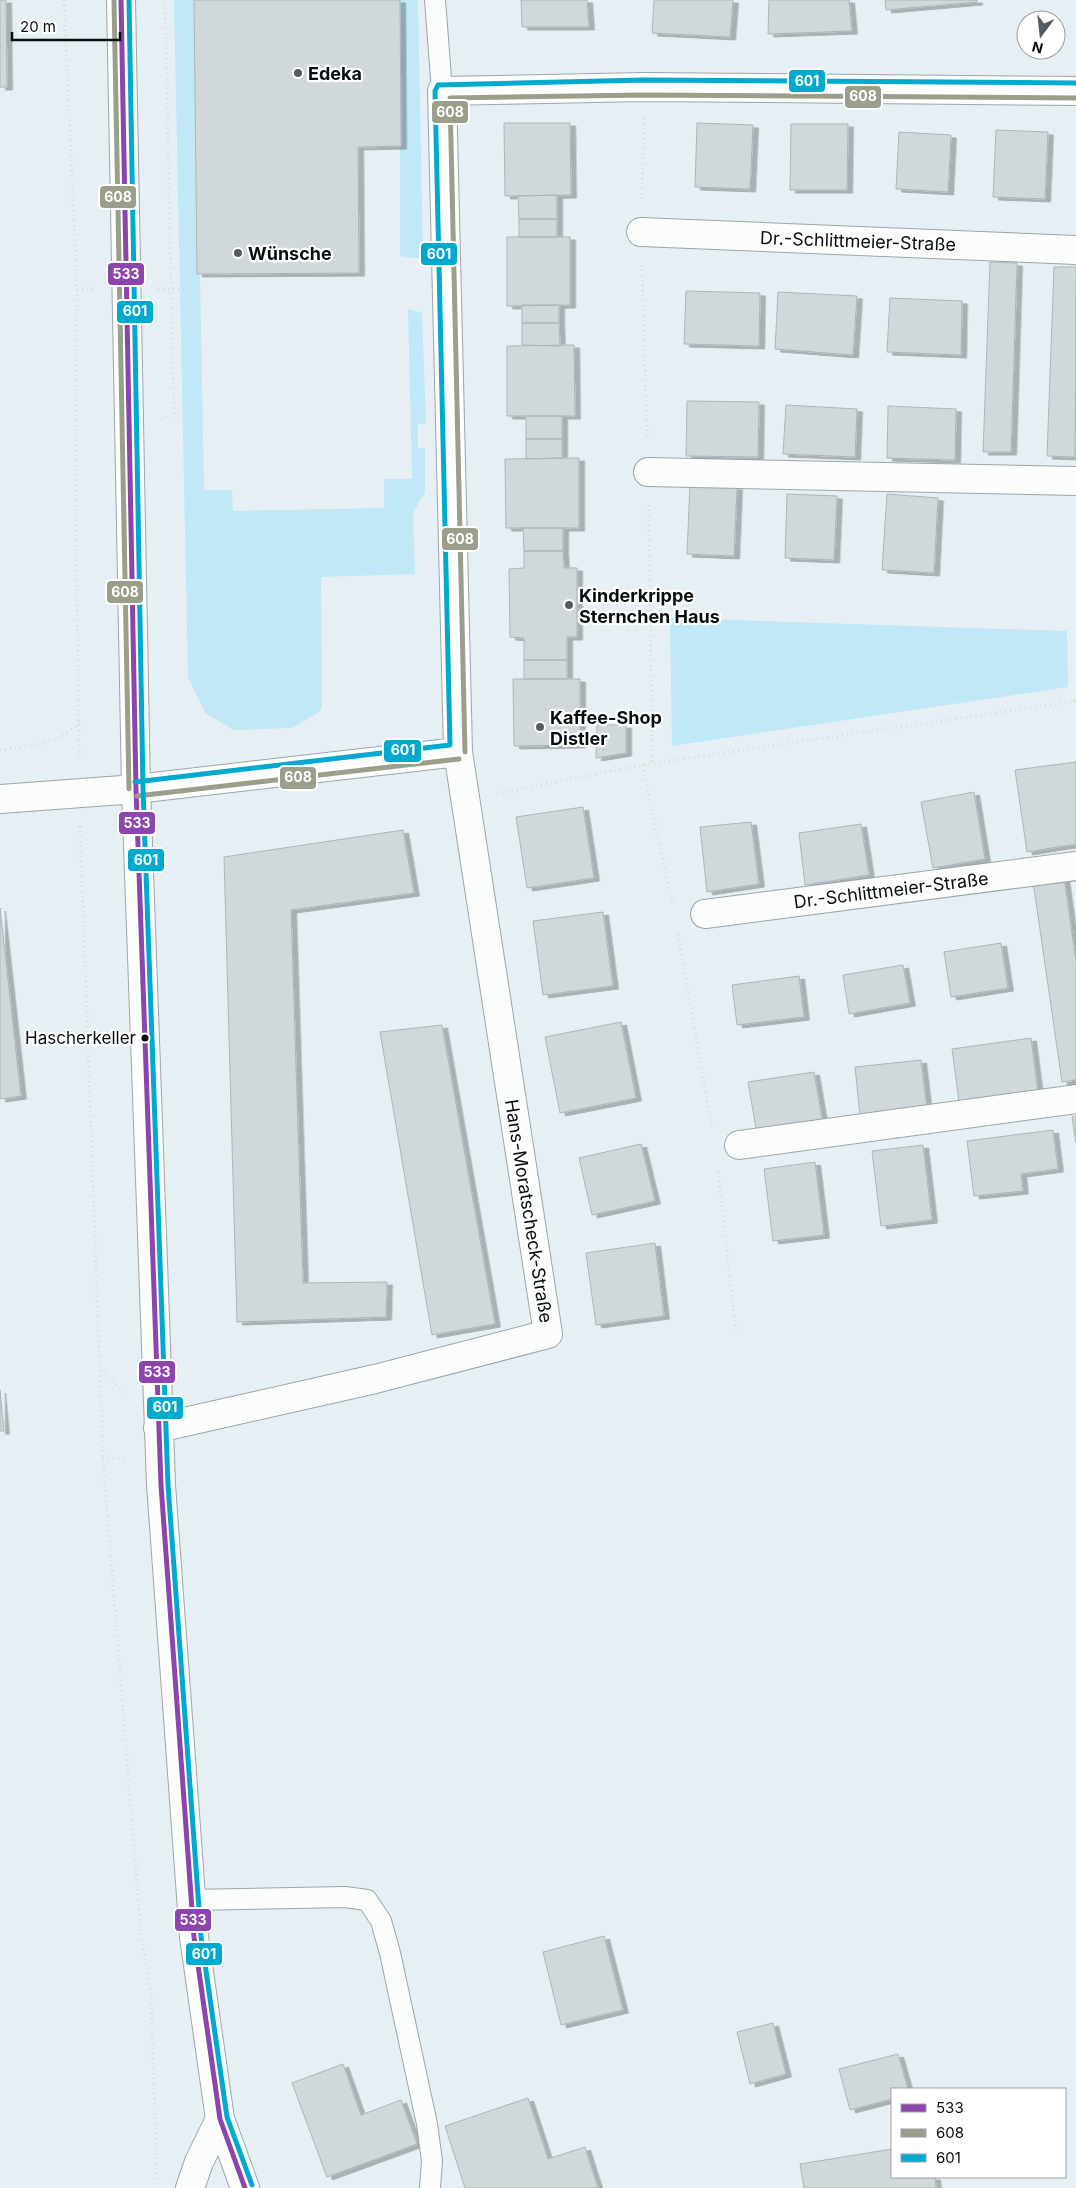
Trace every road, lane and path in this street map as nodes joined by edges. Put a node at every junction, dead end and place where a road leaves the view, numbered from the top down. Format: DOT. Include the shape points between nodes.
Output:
graph roads {
  1 [pos="64,0"];
  2 [pos="121,0"];
  3 [pos="165,0"];
  4 [pos="434,0"];
  5 [pos="644,87"];
  6 [pos="442,91"];
  7 [pos="1076,91"];
  8 [pos="641,232"];
  9 [pos="1076,250"];
  10 [pos="170,290"];
  11 [pos="199,290"];
  12 [pos="130,430"];
  13 [pos="648,472"];
  14 [pos="1076,481"];
  15 [pos="1076,701"];
  16 [pos="80,723"];
  17 [pos="0,750"];
  18 [pos="458,752"];
  19 [pos="652,764"];
  20 [pos="642,765"];
  21 [pos="136,789"];
  22 [pos="79,793"];
  23 [pos="0,799"];
  24 [pos="465,799"];
  25 [pos="1076,866"];
  26 [pos="673,907"];
  27 [pos="705,914"];
  28 [pos="677,926"];
  29 [pos="1076,1099"];
  30 [pos="712,1129"];
  31 [pos="739,1145"];
  32 [pos="718,1168"];
  33 [pos="736,1333"];
  34 [pos="158,1428"];
  35 [pos="191,1900"];
  36 [pos="220,2119"];
  37 [pos="156,2188"];
  38 [pos="190,2188"];
  39 [pos="245,2188"];
  40 [pos="430,2188"];
  1 -- 16 [label="path" via="78,290 76,502"];
  2 -- 12 [label="street"];
  3 -- 10 [label="path"];
  4 -- 6 [label="lane"];
  5 -- 6 [label="street"];
  5 -- 7 [label="street"];
  5 -- 8 [label="path"];
  6 -- 18 [label="street, Hans-Moratscheck-Straße"];
  8 -- 9 [label="street, Dr.-Schlittmeier-Straße"];
  8 -- 13 [label="path"];
  10 -- 11 [label="path"];
  10 -- 12 [label="path" via="174,415"];
  12 -- 21 [label="street"];
  13 -- 14 [label="street"];
  13 -- 19 [label="path"];
  15 -- 19 [label="path"];
  16 -- 17 [label="path" via="58,739"];
  16 -- 22 [label="path"];
  18 -- 21 [label="street"];
  18 -- 24 [label="street, Hans-Moratscheck-Straße"];
  19 -- 20 [label="path"];
  20 -- 24 [label="path"];
  20 -- 26 [label="path"];
  21 -- 22 [label="street"];
  21 -- 34 [label="street"];
  22 -- 23 [label="street"];
  22 -- 37 [label="path" via="103,1459 141,1936 150,1993"];
  24 -- 34 [label="street, Hans-Moratscheck-Straße" via="548,1334 375,1380"];
  25 -- 27 [label="street, Dr.-Schlittmeier-Straße"];
  28 -- 30 [label="path"];
  29 -- 31 [label="street"];
  32 -- 33 [label="path"];
  34 -- 35 [label="street"];
  35 -- 36 [label="street"];
  35 -- 40 [label="lane" via="345,1897 367,1900 381,1921 390,1953 427,2124 432,2161"];
  36 -- 38 [label="street"];
  36 -- 39 [label="street"];
}
